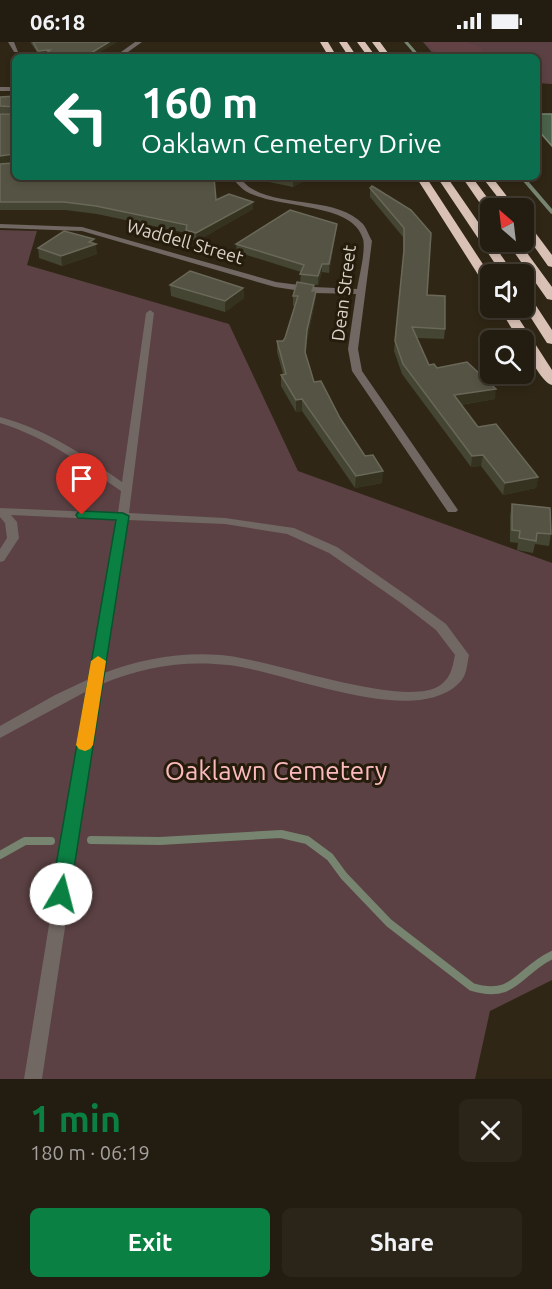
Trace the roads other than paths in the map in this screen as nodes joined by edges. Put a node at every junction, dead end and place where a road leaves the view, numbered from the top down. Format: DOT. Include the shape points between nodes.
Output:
graph roads {
  1 [pos="11,42"];
  2 [pos="139,42"];
  3 [pos="16,51"];
  4 [pos="121,54"];
  5 [pos="237,180"];
  6 [pos="423,180"];
  7 [pos="444,180"];
  8 [pos="469,180"];
  9 [pos="489,180"];
  10 [pos="482,198"];
  11 [pos="503,198"];
  12 [pos="0,226"];
  13 [pos="534,239"];
  14 [pos="520,252"];
  15 [pos="552,263"];
  16 [pos="501,264"];
  17 [pos="480,268"];
  18 [pos="361,292"];
  19 [pos="552,296"];
  20 [pos="150,313"];
  21 [pos="534,313"];
  22 [pos="511,318"];
  23 [pos="552,340"];
  24 [pos="552,381"];
  25 [pos="0,420"];
  26 [pos="126,490"];
  27 [pos="452,510"];
  28 [pos="1,511"];
  29 [pos="123,516"];
  30 [pos="0,558"];
  31 [pos="95,680"];
  32 [pos="0,733"];
  33 [pos="33,1079"];
  1 -- 3 [label="street"];
  2 -- 4 [label="street"];
  5 -- 18 [label="street, Dean Street" via="252,192 335,213 361,227 368,241"];
  6 -- 17 [label="highway"];
  7 -- 16 [label="highway"];
  8 -- 10 [label="highway"];
  9 -- 11 [label="highway"];
  12 -- 18 [label="street, Waddell Street" via="82,229 275,284"];
  13 -- 15 [label="highway"];
  14 -- 19 [label="highway"];
  18 -- 27 [label="street, Dean Street" via="353,349 357,371"];
  20 -- 26 [label="street"];
  21 -- 23 [label="highway"];
  22 -- 24 [label="highway"];
  25 -- 26 [label="street" via="64,448"];
  26 -- 29 [label="street"];
  28 -- 29 [label="street"];
  28 -- 30 [label="street" via="11,522 13,537"];
  29 -- 31 [label="street"];
  29 -- 31 [label="street" via="225,521 290,531 313,539 441,627 462,655 457,677 438,693 409,697 381,696 254,664 214,658 167,661"];
  31 -- 32 [label="street"];
  31 -- 33 [label="street"];
}
